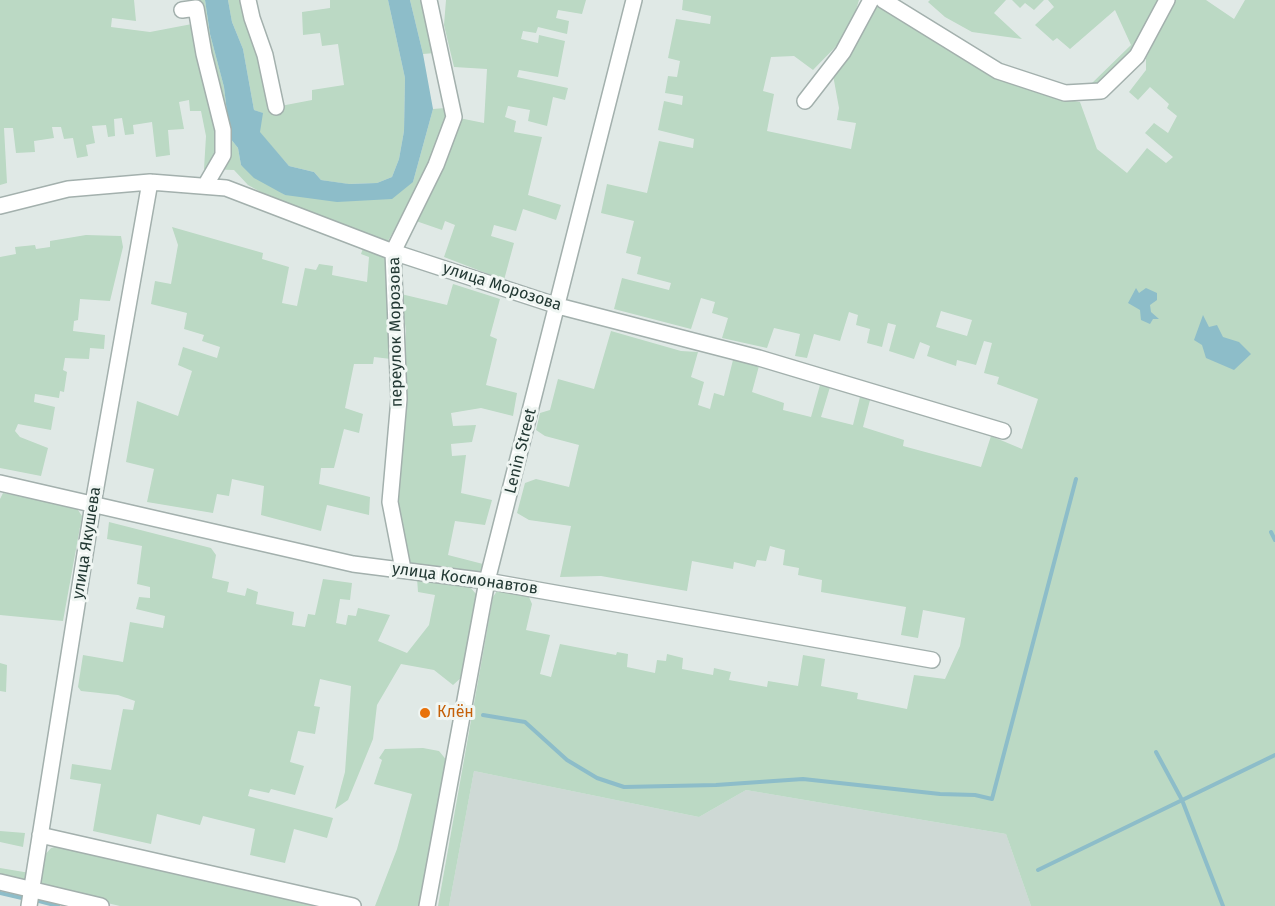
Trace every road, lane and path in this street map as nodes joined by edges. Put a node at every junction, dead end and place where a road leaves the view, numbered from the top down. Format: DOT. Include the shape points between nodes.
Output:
graph roads {
  1 [pos="248,0"];
  2 [pos="429,0"];
  3 [pos="634,0"];
  4 [pos="871,0"];
  5 [pos="883,0"];
  6 [pos="1167,0"];
  7 [pos="182,10"];
  8 [pos="805,101"];
  9 [pos="276,107"];
  10 [pos="150,182"];
  11 [pos="206,186"];
  12 [pos="0,206"];
  13 [pos="393,252"];
  14 [pos="558,306"];
  15 [pos="1003,431"];
  16 [pos="0,483"];
  17 [pos="93,504"];
  18 [pos="403,569"];
  19 [pos="488,581"];
  20 [pos="933,660"];
  21 [pos="40,835"];
  22 [pos="0,882"];
  23 [pos="32,890"];
  24 [pos="29,906"];
  25 [pos="101,906"];
  26 [pos="353,906"];
  27 [pos="427,906"];
  1 -- 9 [label="street"];
  2 -- 13 [label="street, переулок Морозова" via="454,117 436,165"];
  3 -- 14 [label="street, Lenin Street"];
  4 -- 8 [label="street" via="843,52"];
  5 -- 6 [label="street" via="998,71 1065,93 1101,91 1137,56"];
  7 -- 11 [label="street" via="196,8 223,130 223,155"];
  10 -- 11 [label="street, улица Морозова"];
  10 -- 12 [label="street, улица Морозова" via="68,189"];
  10 -- 17 [label="street, улица Якушева"];
  11 -- 13 [label="street, улица Морозова" via="226,188"];
  13 -- 14 [label="street, улица Морозова"];
  13 -- 18 [label="street, переулок Морозова" via="399,399 390,502"];
  14 -- 15 [label="street, улица Морозова" via="759,357"];
  14 -- 19 [label="street, Lenin Street"];
  16 -- 17 [label="street, улица Космонавтов"];
  17 -- 18 [label="street, улица Космонавтов" via="353,564"];
  17 -- 21 [label="street, улица Якушева"];
  18 -- 19 [label="street, улица Космонавтов"];
  19 -- 20 [label="street, улица Космонавтов"];
  19 -- 27 [label="street, Lenin Street"];
  21 -- 23 [label="street, улица Якушева"];
  21 -- 26 [label="street"];
  22 -- 23 [label="street"];
  23 -- 24 [label="street, улица Якушева"];
  23 -- 25 [label="street"];
}
